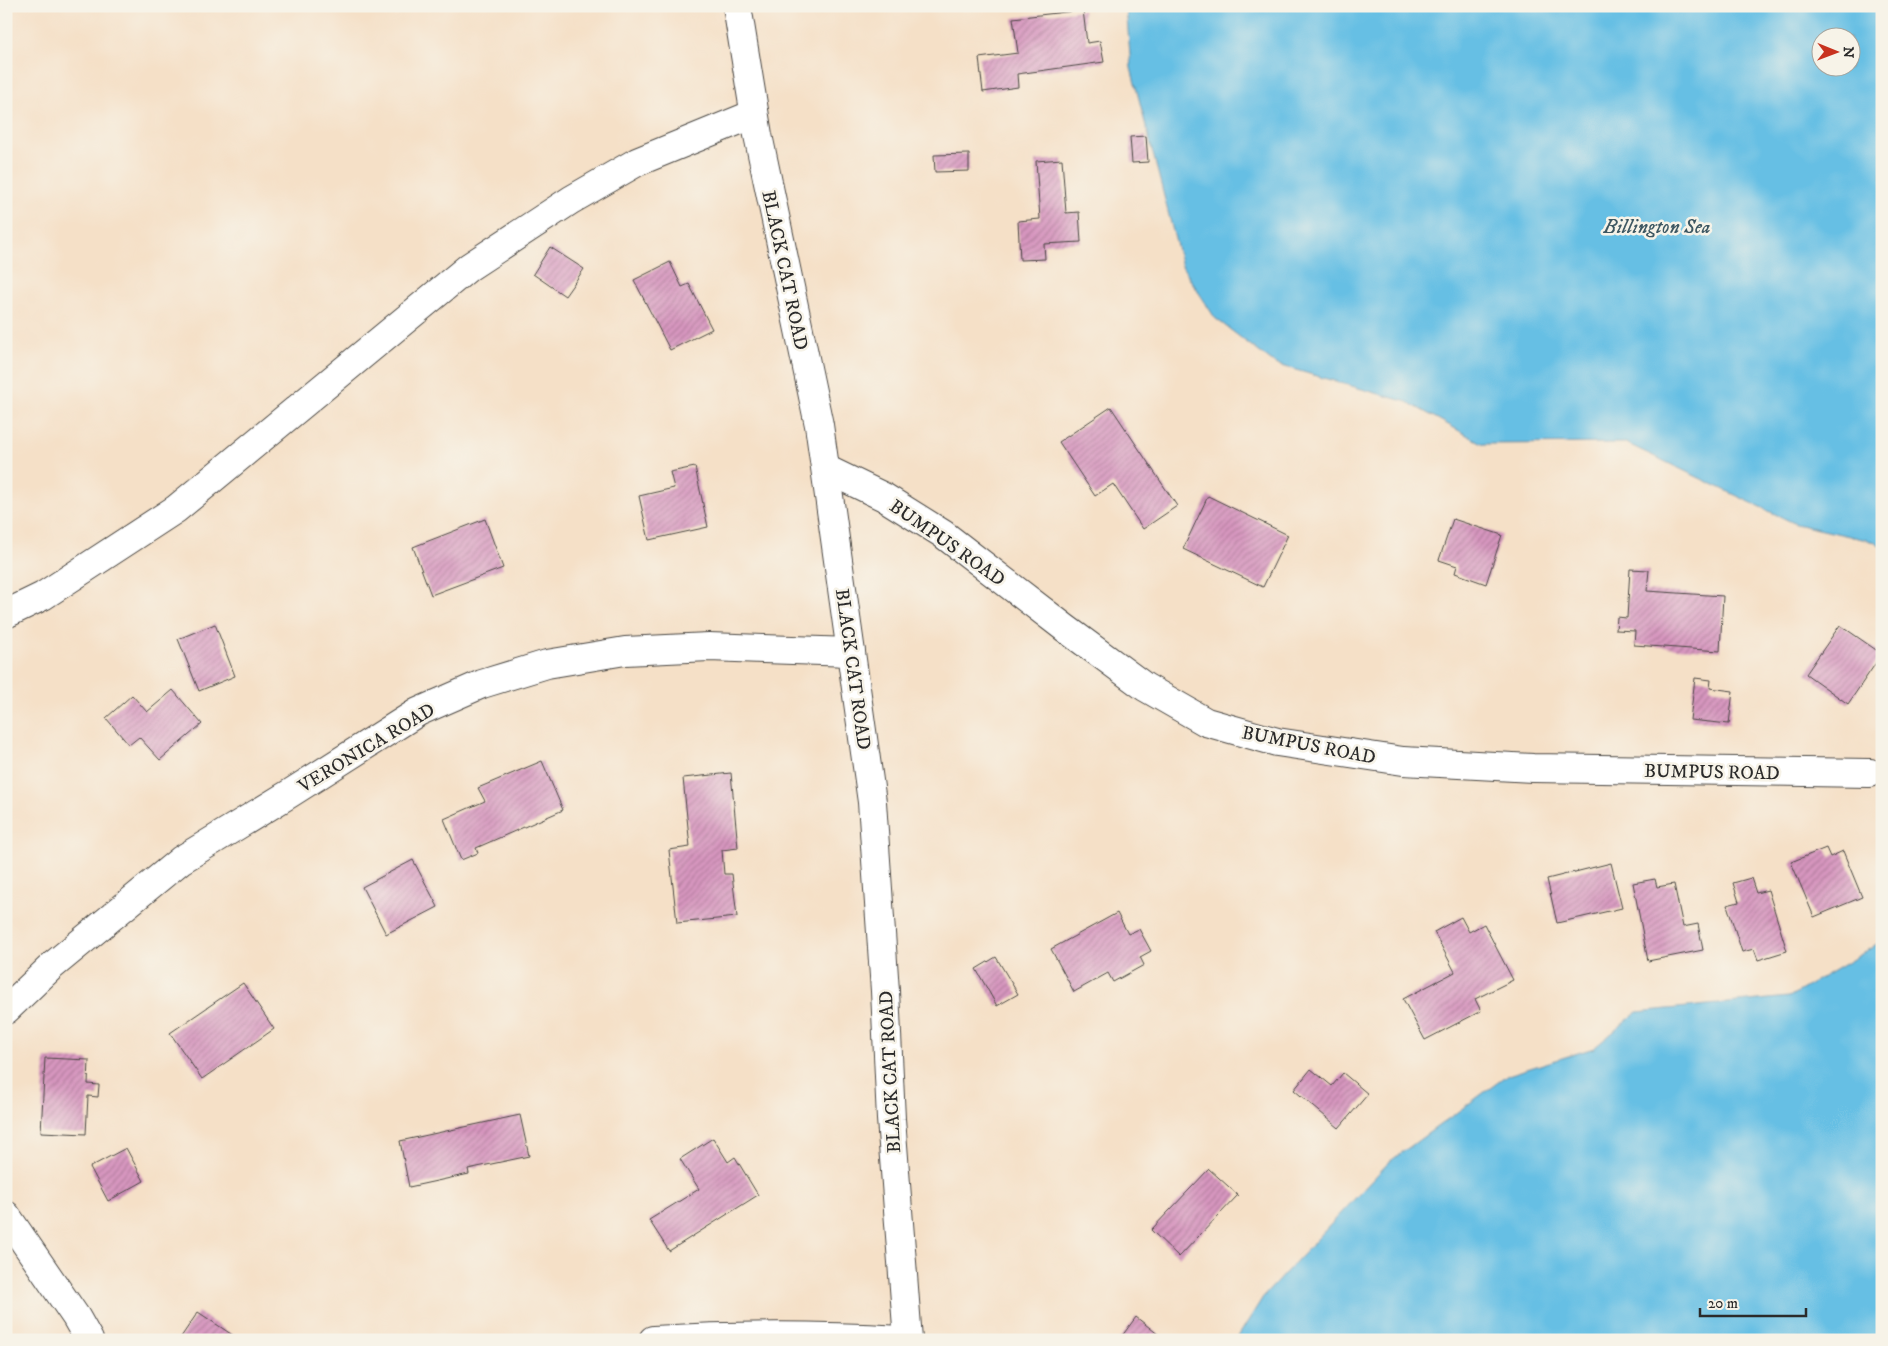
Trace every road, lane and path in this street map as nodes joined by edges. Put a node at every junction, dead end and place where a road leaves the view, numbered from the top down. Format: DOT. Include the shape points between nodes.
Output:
graph roads {
  1 [pos="737,6"];
  2 [pos="754,114"];
  3 [pos="826,469"];
  4 [pos="6,614"];
  5 [pos="851,652"];
  6 [pos="1870,773"];
  7 [pos="6,1010"];
  8 [pos="6,1215"];
  9 [pos="89,1340"];
  10 [pos="652,1340"];
  11 [pos="901,1340"];
  12 [pos="908,1340"];
  1 -- 2 [label="street, BLACK CAT ROAD"];
  2 -- 3 [label="street, BLACK CAT ROAD"];
  2 -- 4 [label="street" via="637,162 571,200 469,267 176,509 43,596"];
  3 -- 5 [label="street, BLACK CAT ROAD"];
  3 -- 6 [label="street, BUMPUS ROAD" via="884,497 943,534 1144,687 1206,722 1277,742 1403,762 1533,768"];
  5 -- 7 [label="street, VERONICA ROAD" via="709,647 625,651 547,664 482,684 418,712 181,860 52,966"];
  5 -- 12 [label="street, BLACK CAT ROAD" via="872,802"];
  8 -- 9 [label="street"];
  10 -- 11 [label="street" via="824,1335"];
}
